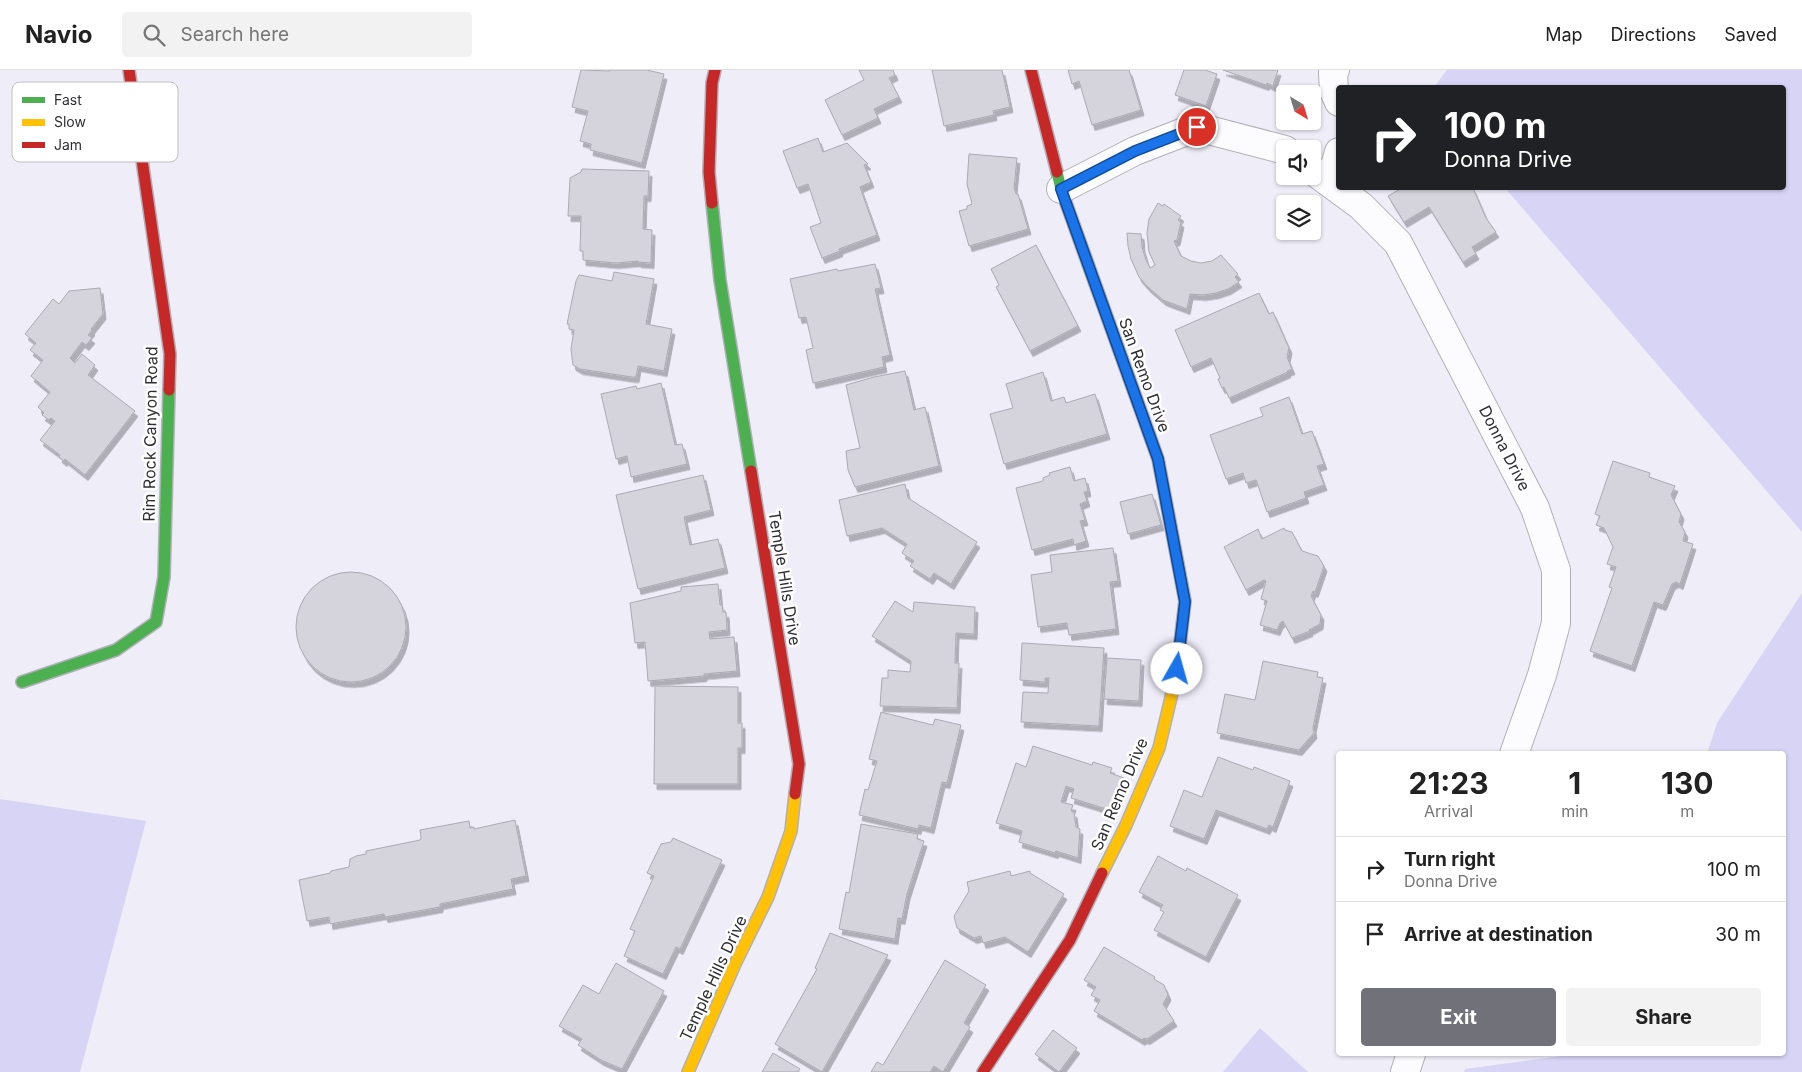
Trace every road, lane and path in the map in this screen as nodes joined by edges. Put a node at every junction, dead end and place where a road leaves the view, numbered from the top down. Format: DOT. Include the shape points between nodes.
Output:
graph roads {
  1 [pos="715,70"];
  2 [pos="1031,70"];
  3 [pos="1334,70"];
  4 [pos="1336,95"];
  5 [pos="1276,148"];
  6 [pos="1336,156"];
  7 [pos="142,162"];
  8 [pos="1321,176"];
  9 [pos="1336,187"];
  10 [pos="1061,189"];
  11 [pos="1340,190"];
  12 [pos="22,682"];
  13 [pos="1515,751"];
  14 [pos="1410,1056"];
  15 [pos="688,1072"];
  16 [pos="984,1072"];
  17 [pos="1405,1072"];
  1 -- 15 [label="street, Temple Hills Drive" via="709,172 720,280 798,764 791,831 768,897"];
  2 -- 10 [label="street, San Remo Drive"];
  3 -- 4 [label="street"];
  5 -- 10 [label="street" via="1197,127 1135,151"];
  6 -- 8 [label="street, Donna Drive"];
  7 -- 12 [label="street, Rim Rock Canyon Road" via="170,354 164,578 156,622 116,650"];
  8 -- 9 [label="street, Donna Drive"];
  10 -- 16 [label="street, San Remo Drive" via="1158,459 1185,602 1177,669 1159,748 1130,817 1070,940"];
  11 -- 13 [label="street, Donna Drive" via="1361,206 1398,243 1535,508 1556,570 1556,623 1542,675"];
  14 -- 17 [label="street"];
}
